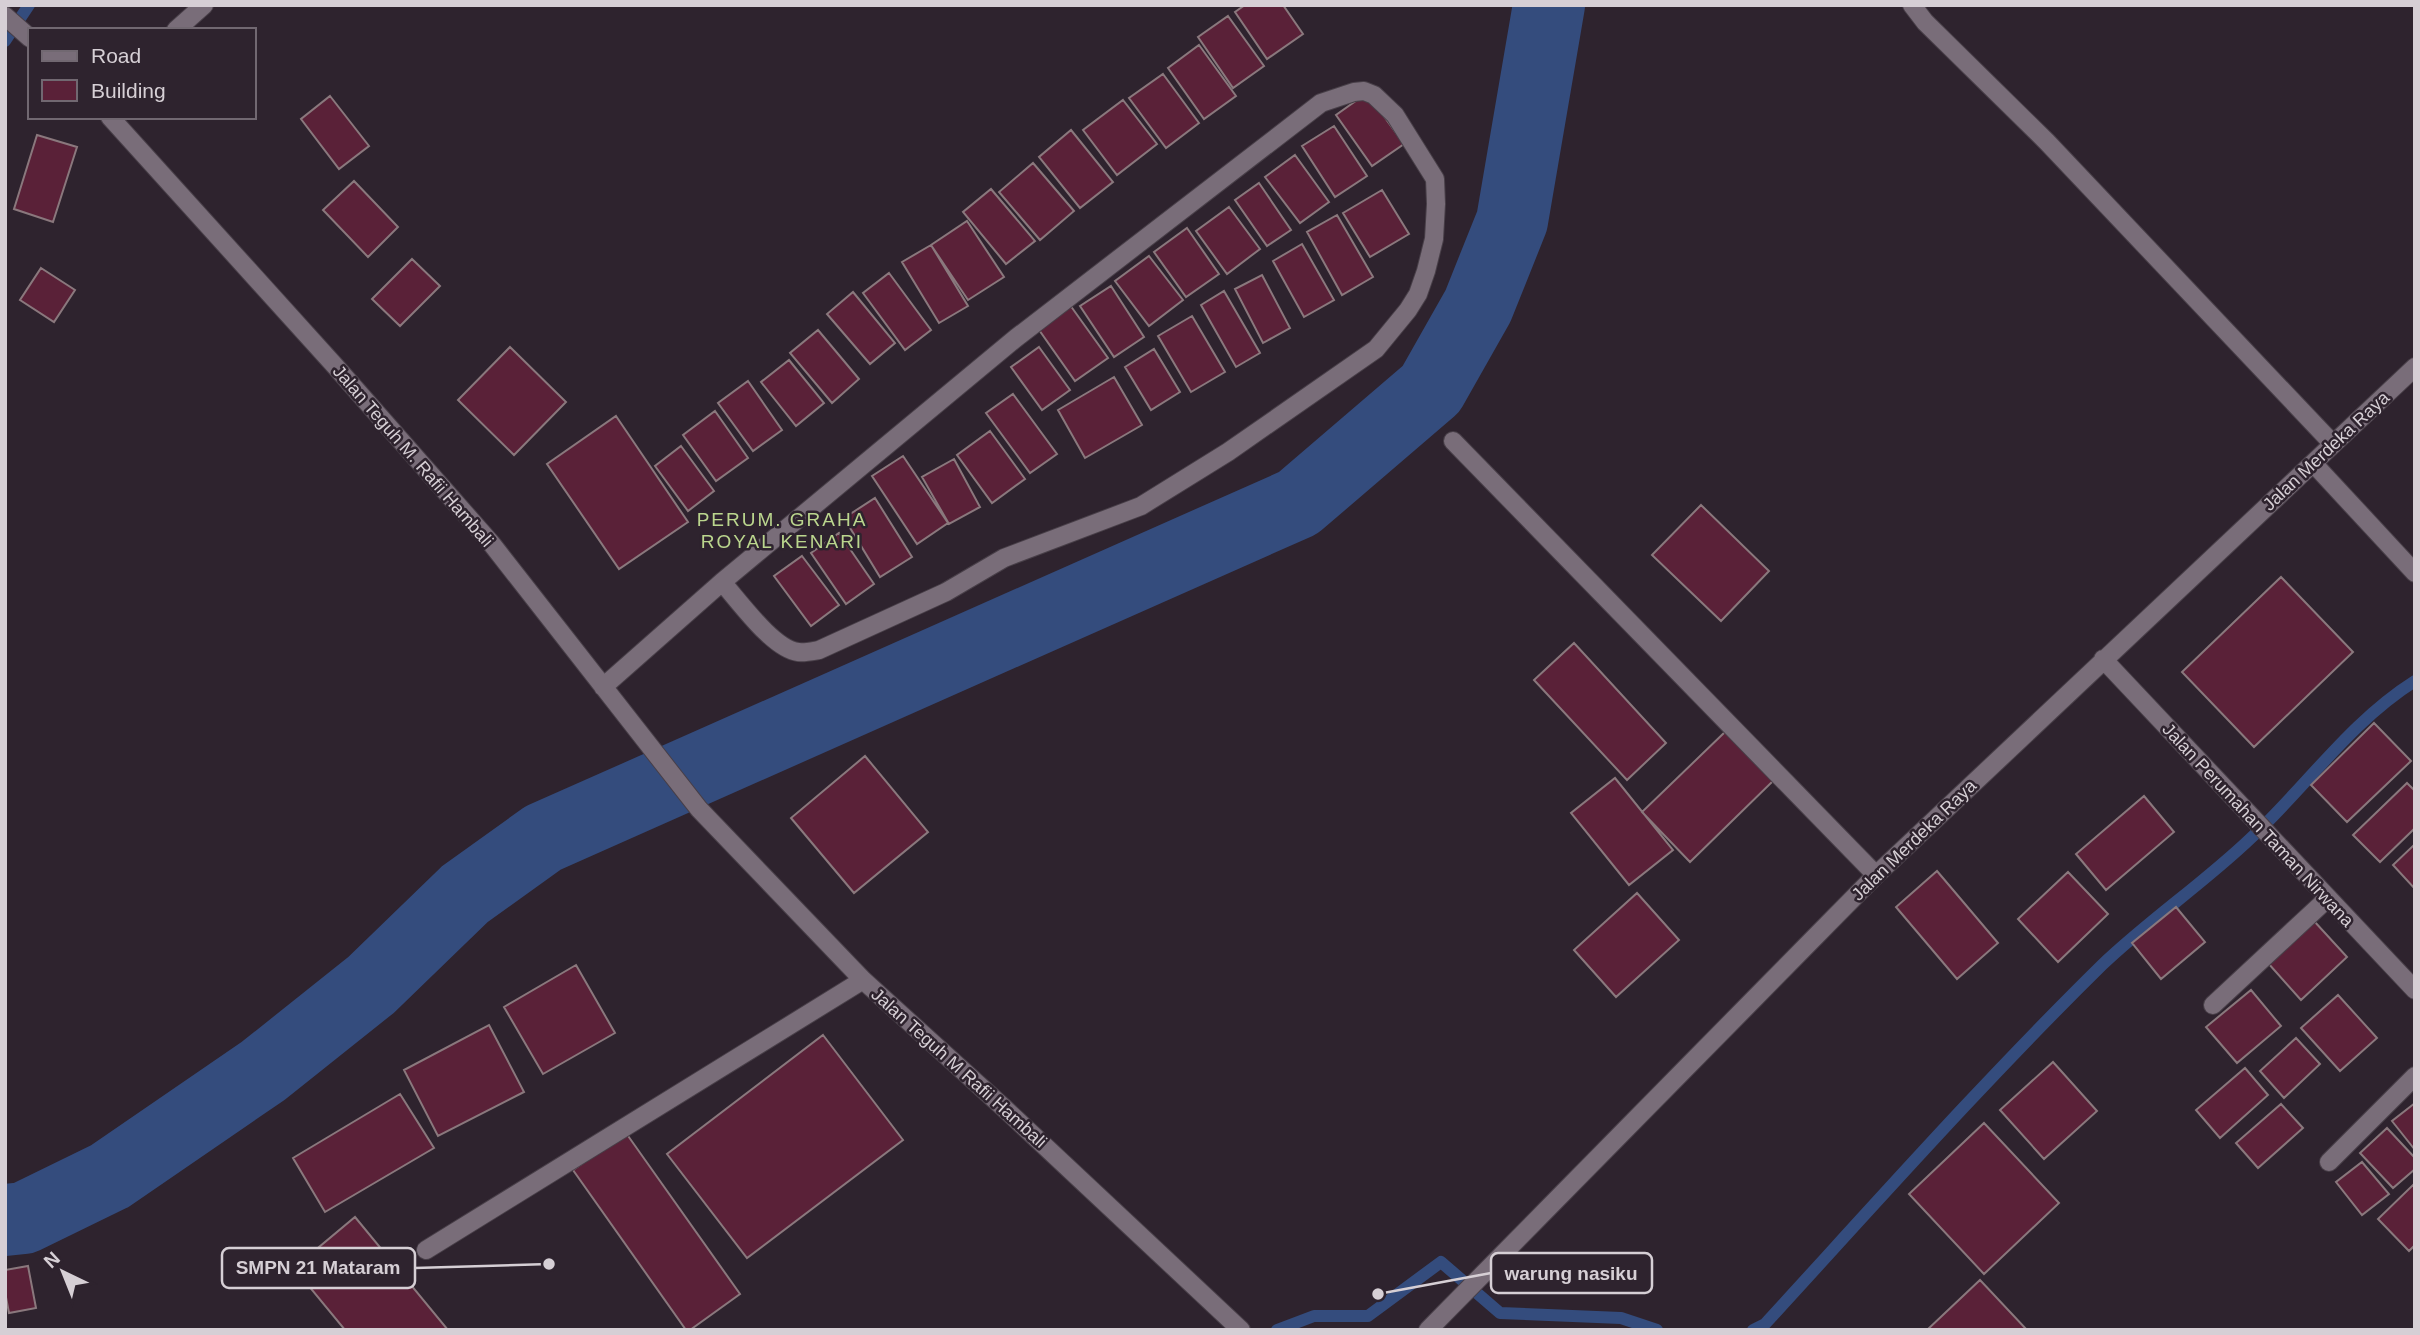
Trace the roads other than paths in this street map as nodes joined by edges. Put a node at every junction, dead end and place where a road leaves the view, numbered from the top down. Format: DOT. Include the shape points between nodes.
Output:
graph roads {
  1 [pos="204,5"];
  2 [pos="1912,5"];
  3 [pos="5,16"];
  4 [pos="179,28"];
  5 [pos="28,36"];
  6 [pos="112,119"];
  7 [pos="2415,367"];
  8 [pos="1453,441"];
  9 [pos="2333,444"];
  10 [pos="2313,463"];
  11 [pos="2415,573"];
  12 [pos="722,582"];
  13 [pos="2103,659"];
  14 [pos="603,687"];
  15 [pos="699,809"];
  16 [pos="1876,875"];
  17 [pos="2327,899"];
  18 [pos="863,980"];
  19 [pos="2415,990"];
  20 [pos="2213,1005"];
  21 [pos="2415,1076"];
  22 [pos="2329,1162"];
  23 [pos="426,1250"];
  24 [pos="1241,1330"];
  25 [pos="1428,1330"];
  1 -- 4 [label="street"];
  2 -- 9 [label="street"];
  3 -- 5 [label="street"];
  6 -- 14 [label="street, Jalan Teguh M. Rafii Hambali" via="482,532"];
  7 -- 9 [label="street, Jalan Merdeka Raya"];
  8 -- 16 [label="street"];
  9 -- 10 [label="street, Jalan Merdeka Raya"];
  10 -- 11 [label="street"];
  10 -- 13 [label="street, Jalan Merdeka Raya"];
  12 -- 12 [label="street" via="1016,338 1321,103 1364,91 1395,115 1434,179 1434,239 1418,293 1376,349 1228,452 1142,506 1004,558 946,592 820,650 798,653 783,647"];
  12 -- 14 [label="street"];
  13 -- 16 [label="street, Jalan Merdeka Raya"];
  13 -- 17 [label="street, Jalan Perumahan Taman Nirwana"];
  14 -- 15 [label="street, Jalan Teguh M. Rafii Hambali"];
  15 -- 18 [label="street, Jalan Teguh M Rafii Hambali"];
  16 -- 25 [label="street, Jalan Merdeka Raya"];
  17 -- 19 [label="street, Jalan Perumahan Taman Nirwana"];
  17 -- 20 [label="street"];
  18 -- 23 [label="street"];
  18 -- 24 [label="street, Jalan Teguh M Rafii Hambali"];
  21 -- 22 [label="street"];
}
